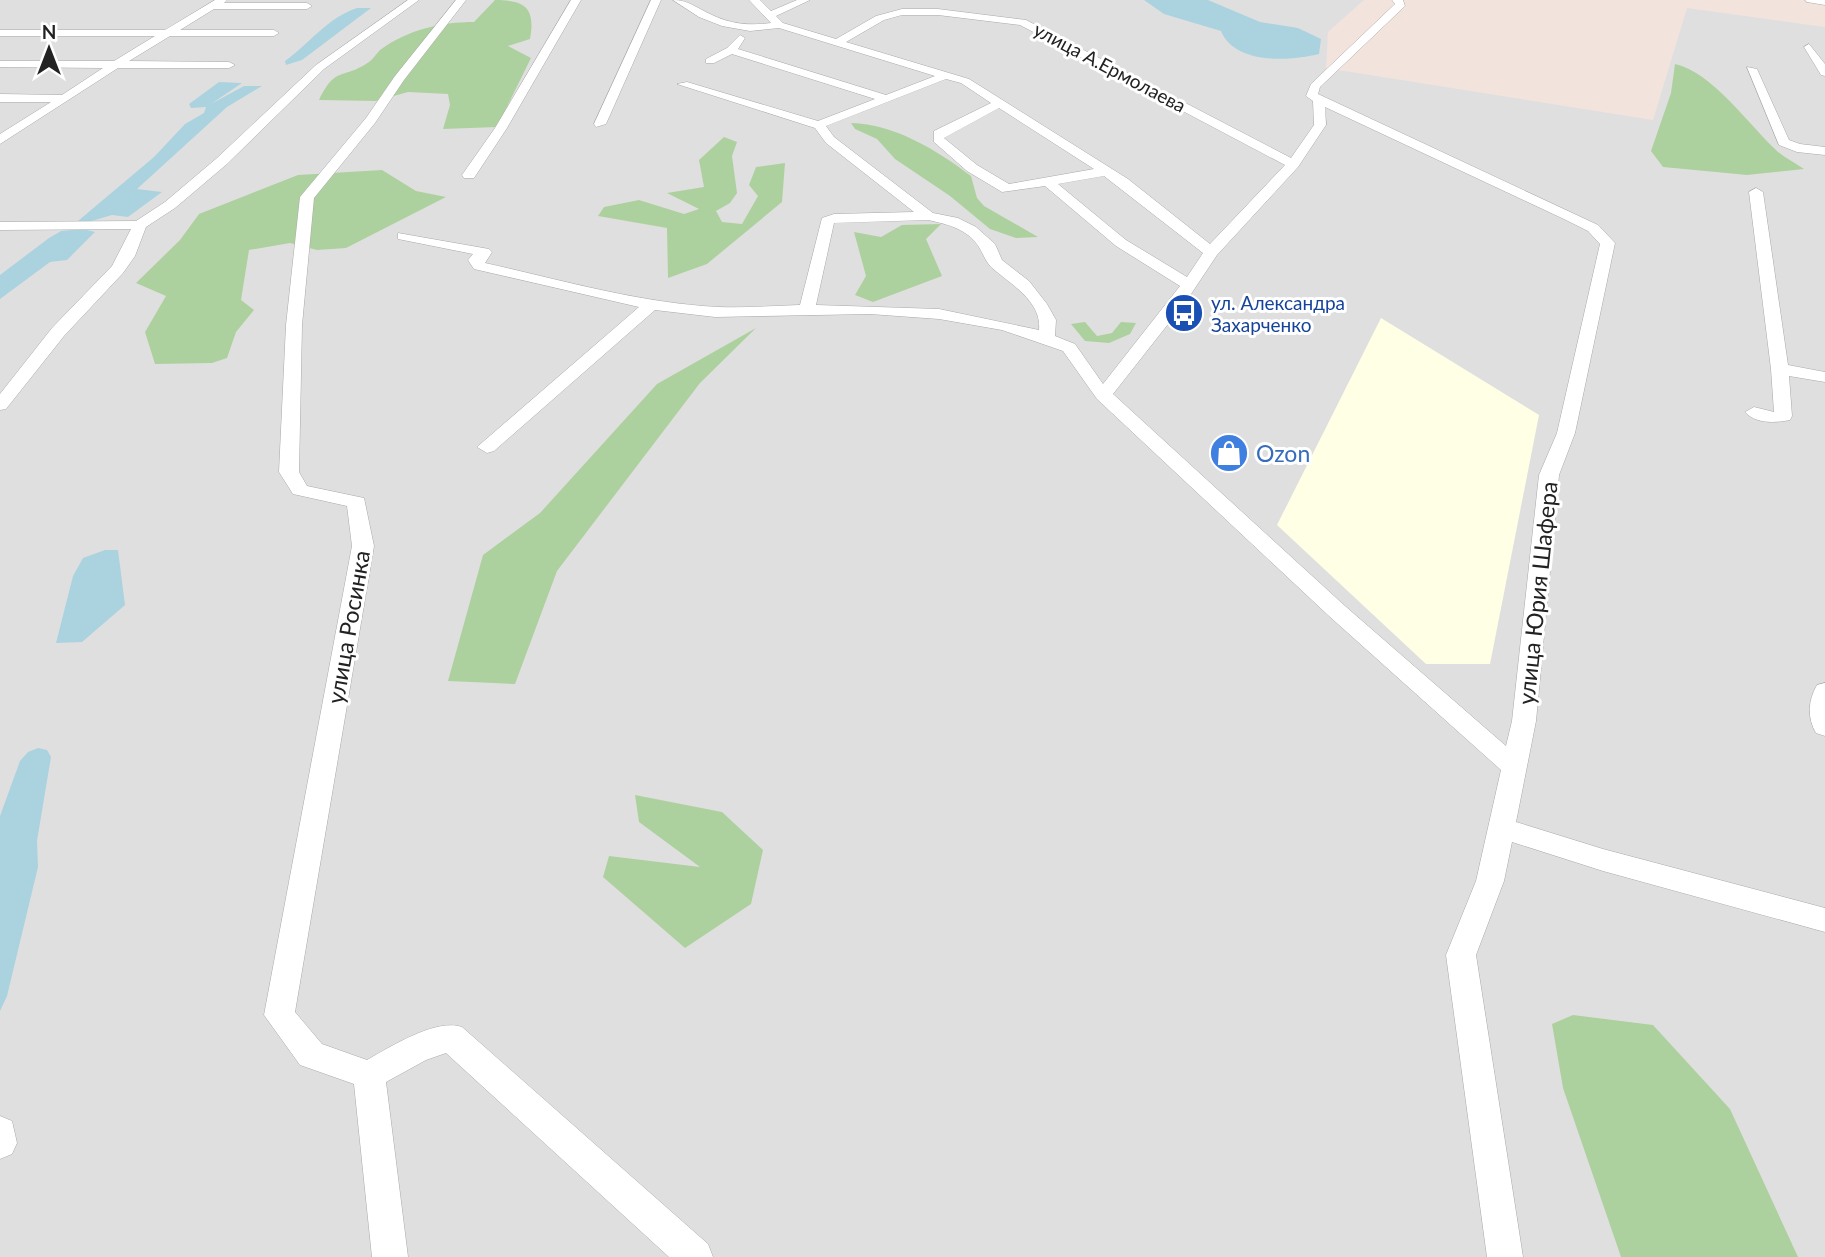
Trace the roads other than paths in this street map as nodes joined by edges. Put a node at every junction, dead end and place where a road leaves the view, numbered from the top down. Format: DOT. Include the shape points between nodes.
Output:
graph roads {
  1 [pos="414,0"];
  2 [pos="461,0"];
  3 [pos="576,0"];
  4 [pos="656,0"];
  5 [pos="678,0"];
  6 [pos="754,0"];
  7 [pos="805,0"];
  8 [pos="1397,0"];
  9 [pos="1810,0"];
  10 [pos="1825,2"];
  11 [pos="217,3"];
  12 [pos="307,6"];
  13 [pos="774,20"];
  14 [pos="752,30"];
  15 [pos="0,33"];
  16 [pos="274,33"];
  17 [pos="164,35"];
  18 [pos="838,42"];
  19 [pos="1809,47"];
  20 [pos="731,50"];
  21 [pos="709,61"];
  22 [pos="0,64"];
  23 [pos="115,65"];
  24 [pos="229,65"];
  25 [pos="1751,69"];
  26 [pos="948,74"];
  27 [pos="1825,74"];
  28 [pos="683,84"];
  29 [pos="0,98"];
  30 [pos="885,98"];
  31 [pos="61,99"];
  32 [pos="1000,103"];
  33 [pos="1319,108"];
  34 [pos="600,124"];
  35 [pos="819,125"];
  36 [pos="0,140"];
  37 [pos="1825,151"];
  38 [pos="1293,164"];
  39 [pos="1107,171"];
  40 [pos="469,174"];
  41 [pos="1049,183"];
  42 [pos="1756,192"];
  43 [pos="928,216"];
  44 [pos="139,225"];
  45 [pos="0,226"];
  46 [pos="403,236"];
  47 [pos="1606,239"];
  48 [pos="1212,252"];
  49 [pos="1189,285"];
  50 [pos="652,304"];
  51 [pos="807,310"];
  52 [pos="1046,338"];
  53 [pos="1780,369"];
  54 [pos="1825,377"];
  55 [pos="1103,395"];
  56 [pos="0,405"];
  57 [pos="1754,412"];
  58 [pos="487,447"];
  59 [pos="1825,691"];
  60 [pos="1825,727"];
  61 [pos="1513,766"];
  62 [pos="1501,828"];
  63 [pos="1825,920"];
  64 [pos="369,1075"];
  65 [pos="0,1132"];
  66 [pos="0,1143"];
  67 [pos="390,1257"];
  68 [pos="695,1257"];
  69 [pos="1505,1257"];
  1 -- 44 [label="street" via="320,67 222,161"];
  2 -- 64 [label="street, улица Росинка" via="307,197 295,325 289,472 300,490 357,502 363,546 279,1015 311,1055"];
  3 -- 40 [label="street"];
  4 -- 34 [label="street"];
  5 -- 14 [label="street" via="712,20"];
  6 -- 13 [label="street"];
  7 -- 13 [label="street"];
  8 -- 33 [label="street" via="1401,4 1393,13 1315,86 1312,96"];
  9 -- 10 [label="street"];
  11 -- 12 [label="street"];
  11 -- 17 [label="street"];
  13 -- 14 [label="street"];
  13 -- 18 [label="street"];
  14 -- 20 [label="street"];
  15 -- 17 [label="street"];
  16 -- 17 [label="street"];
  17 -- 23 [label="street"];
  18 -- 26 [label="street"];
  18 -- 38 [label="street, улица А.Ермолаева" via="880,18 902,12 1022,22"];
  19 -- 27 [label="street"];
  20 -- 21 [label="street"];
  20 -- 30 [label="street"];
  22 -- 23 [label="street"];
  23 -- 24 [label="street"];
  23 -- 31 [label="street"];
  25 -- 37 [label="street" via="1784,142"];
  26 -- 30 [label="street"];
  26 -- 32 [label="street"];
  28 -- 35 [label="street"];
  29 -- 31 [label="street"];
  30 -- 35 [label="street"];
  31 -- 36 [label="street"];
  32 -- 39 [label="street"];
  32 -- 41 [label="street" via="938,134 938,139 999,186 1018,189"];
  33 -- 38 [label="street" via="1320,125"];
  33 -- 47 [label="street" via="1343,113 1571,216"];
  35 -- 43 [label="street" via="830,140"];
  38 -- 48 [label="street"];
  39 -- 41 [label="street"];
  39 -- 48 [label="street"];
  41 -- 49 [label="street" via="1121,243"];
  42 -- 53 [label="street"];
  43 -- 51 [label="street" via="827,221"];
  43 -- 52 [label="street" via="971,230 990,247 995,262 1039,304 1048,320"];
  44 -- 45 [label="street"];
  44 -- 56 [label="street" via="136,244 125,261 57,333"];
  46 -- 50 [label="street" via="484,252 477,260 479,266"];
  47 -- 61 [label="street, улица Юрия Шафера" via="1608,250 1566,433 1549,475 1524,721"];
  48 -- 49 [label="street"];
  49 -- 55 [label="street"];
  50 -- 51 [label="street" via="704,312"];
  50 -- 58 [label="street"];
  51 -- 52 [label="street" via="942,314"];
  52 -- 55 [label="street" via="1069,348"];
  53 -- 54 [label="street"];
  53 -- 57 [label="street" via="1783,416"];
  55 -- 61 [label="street"];
  59 -- 60 [label="street" via="1821,704"];
  61 -- 62 [label="street, улица Юрия Шафера"];
  62 -- 63 [label="street"];
  62 -- 69 [label="street" via="1489,881 1461,955"];
  64 -- 67 [label="street"];
  64 -- 68 [label="street" via="416,1049 451,1037"];
  65 -- 66 [label="street"];
}
